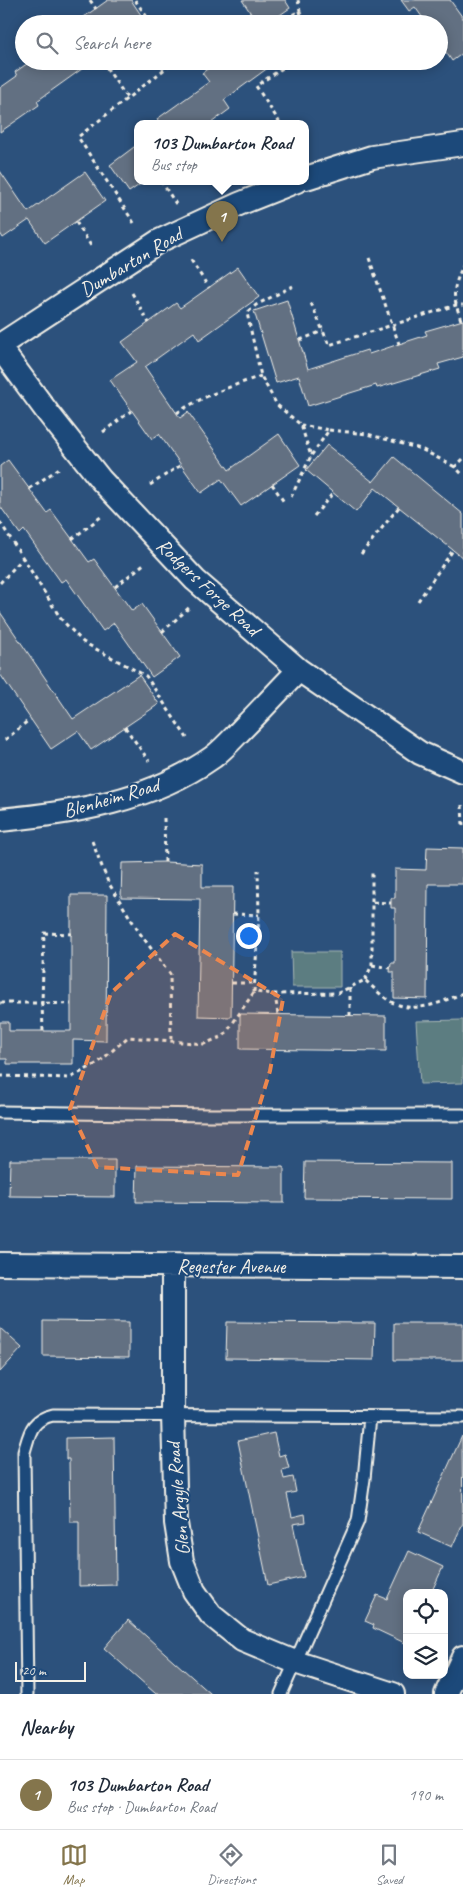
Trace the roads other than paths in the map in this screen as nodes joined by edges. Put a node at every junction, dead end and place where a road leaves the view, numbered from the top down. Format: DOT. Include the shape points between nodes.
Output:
graph roads {
  1 [pos="463,144"];
  2 [pos="309,177"];
  3 [pos="288,185"];
  4 [pos="0,346"];
  5 [pos="299,670"];
  6 [pos="463,772"];
  7 [pos="0,820"];
  8 [pos="0,1112"];
  9 [pos="463,1115"];
  10 [pos="0,1264"];
  11 [pos="173,1265"];
  12 [pos="463,1267"];
  13 [pos="173,1415"];
  14 [pos="370,1417"];
  15 [pos="463,1417"];
  16 [pos="463,1657"];
  17 [pos="295,1662"];
  18 [pos="27,1694"];
  19 [pos="281,1694"];
  20 [pos="393,1694"];
  21 [pos="446,1694"];
  1 -- 2 [label="street" via="372,157"];
  3 -- 4 [label="street, Dumbarton Road" via="159,241"];
  4 -- 5 [label="street, Rodgers Forge Road" via="101,480 195,580"];
  5 -- 6 [label="street, Rodgers Forge Road" via="420,752"];
  5 -- 7 [label="street, Blenheim Road" via="213,757 181,775 146,792 86,810"];
  8 -- 9 [label="lane"];
  10 -- 11 [label="street, Regester Avenue"];
  11 -- 12 [label="street, Regester Avenue"];
  11 -- 13 [label="street, Glen Argyle Road"];
  13 -- 14 [label="lane"];
  13 -- 17 [label="street, Glen Argyle Road" via="176,1523 182,1560 194,1591 211,1615 242,1640"];
  13 -- 18 [label="lane" via="53,1414 42,1417 31,1428 24,1452"];
  14 -- 15 [label="lane"];
  14 -- 17 [label="lane" via="358,1521"];
  16 -- 21 [label="street"];
  17 -- 19 [label="lane"];
  17 -- 20 [label="street, Glen Argyle Road"];
}
